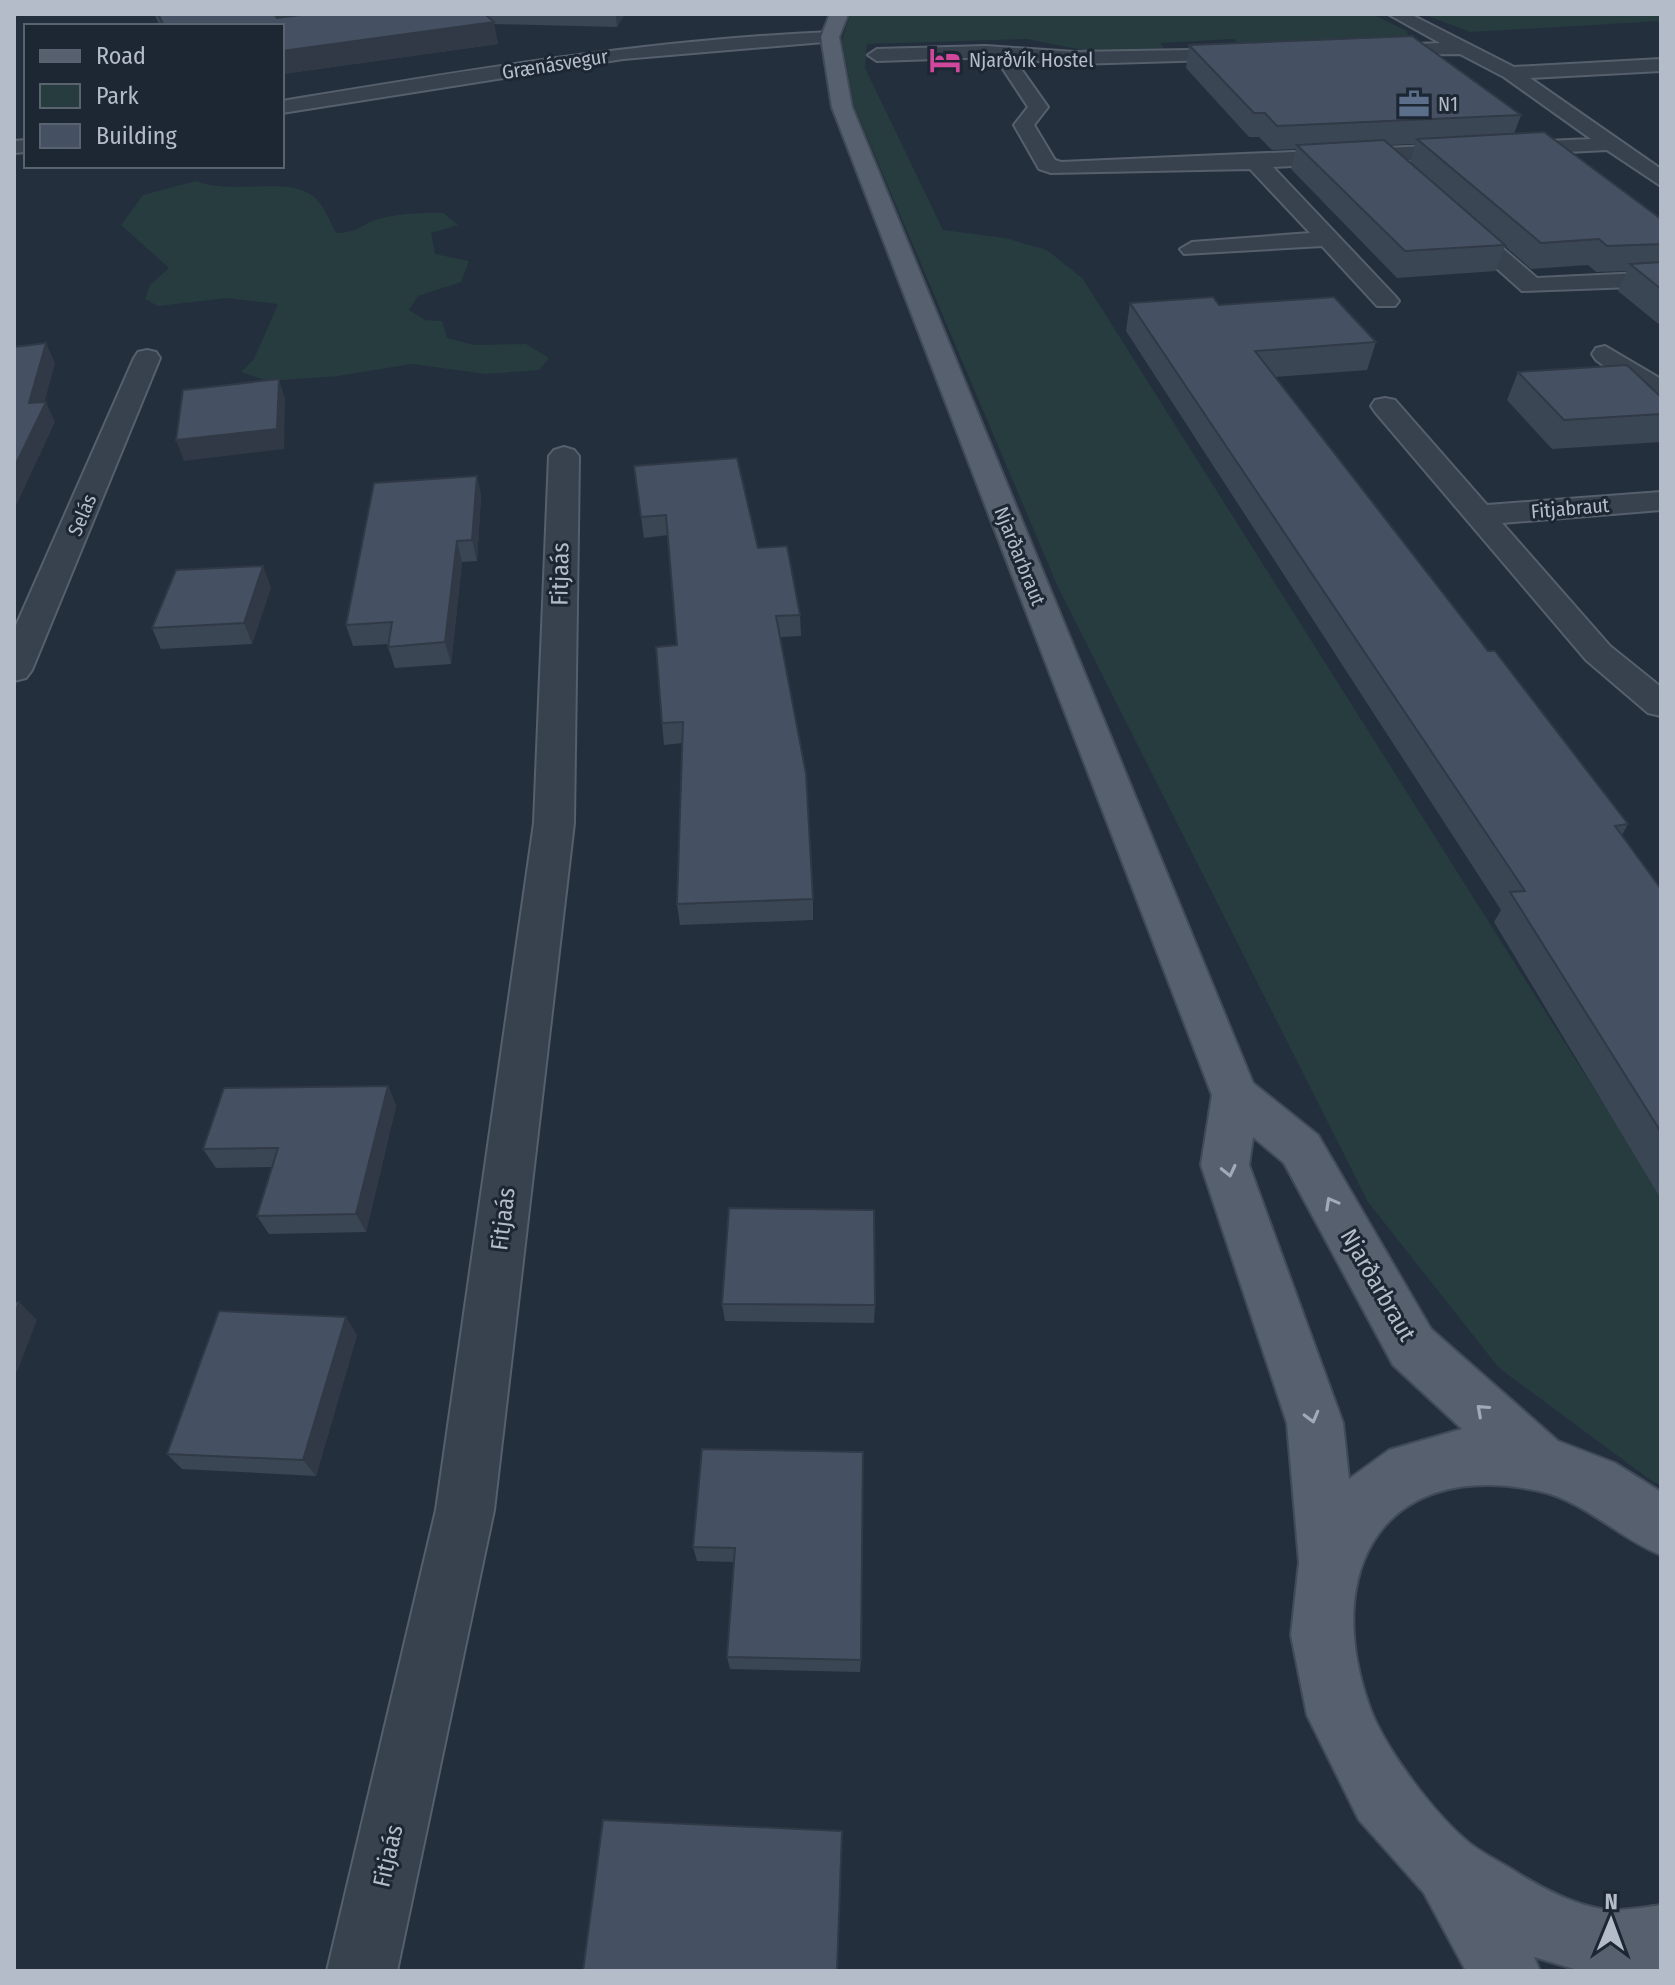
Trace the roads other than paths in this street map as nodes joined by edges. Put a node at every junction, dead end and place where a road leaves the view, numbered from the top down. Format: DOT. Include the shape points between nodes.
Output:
graph roads {
  1 [pos="1397,14"];
  2 [pos="834,26"];
  3 [pos="1465,48"];
  4 [pos="1000,51"];
  5 [pos="1344,51"];
  6 [pos="1268,53"];
  7 [pos="877,55"];
  8 [pos="1661,65"];
  9 [pos="1511,73"];
  10 [pos="284,107"];
  11 [pos="1611,144"];
  12 [pos="1381,154"];
  13 [pos="1245,162"];
  14 [pos="1658,173"];
  15 [pos="1404,174"];
  16 [pos="1439,205"];
  17 [pos="1328,239"];
  18 [pos="1192,249"];
  19 [pos="1661,279"];
  20 [pos="1386,301"];
  21 [pos="1605,354"];
  22 [pos="147,358"];
  23 [pos="1661,389"];
  24 [pos="1385,406"];
  25 [pos="564,456"];
  26 [pos="1661,501"];
  27 [pos="1480,515"];
  28 [pos="14,670"];
  29 [pos="1661,705"];
  30 [pos="1235,1095"];
  31 [pos="1540,1463"];
  32 [pos="1661,1526"];
  33 [pos="1329,1562"];
  34 [pos="1448,1869"];
  35 [pos="1661,1940"];
  36 [pos="362,1971"];
  37 [pos="1505,1971"];
  1 -- 3 [label="street"];
  2 -- 10 [label="street, Grænásvegur" via="647,49"];
  2 -- 30 [label="main road, Njarðarbraut" via="842,107"];
  3 -- 5 [label="street"];
  3 -- 9 [label="street"];
  4 -- 6 [label="street" via="1075,58"];
  4 -- 7 [label="street"];
  4 -- 13 [label="street" via="1038,107 1024,125 1047,164 1072,168"];
  8 -- 9 [label="street"];
  9 -- 11 [label="street"];
  11 -- 12 [label="street"];
  11 -- 14 [label="street"];
  12 -- 13 [label="street"];
  12 -- 15 [label="street"];
  13 -- 17 [label="street"];
  16 -- 19 [label="street" via="1531,286"];
  17 -- 18 [label="street"];
  17 -- 20 [label="street"];
  21 -- 23 [label="street"];
  22 -- 28 [label="street, Selás"];
  24 -- 27 [label="street, Fitjabraut"];
  25 -- 36 [label="street, Fitjaás" via="554,823 465,1510"];
  26 -- 27 [label="street, Fitjabraut"];
  27 -- 29 [label="street, Fitjabraut" via="1598,653"];
  31 -- 30 [label="main road, Njarðarbraut, one-way" via="1412,1347 1301,1149"];
  30 -- 33 [label="main road, Njarðarbraut, one-way" via="1225,1165 1315,1423"];
  31 -- 32 [label="main road, Njarðarbraut" via="1595,1483"];
  31 -- 33 [label="main road, Njarðarbraut" via="1470,1455 1409,1470 1360,1507"];
  33 -- 34 [label="main road, Njarðarbraut" via="1322,1635 1339,1715 1382,1797"];
  34 -- 35 [label="main road, Njarðarbraut" via="1528,1920 1611,1945"];
  34 -- 37 [label="main road, Njarðarbraut"];
}
